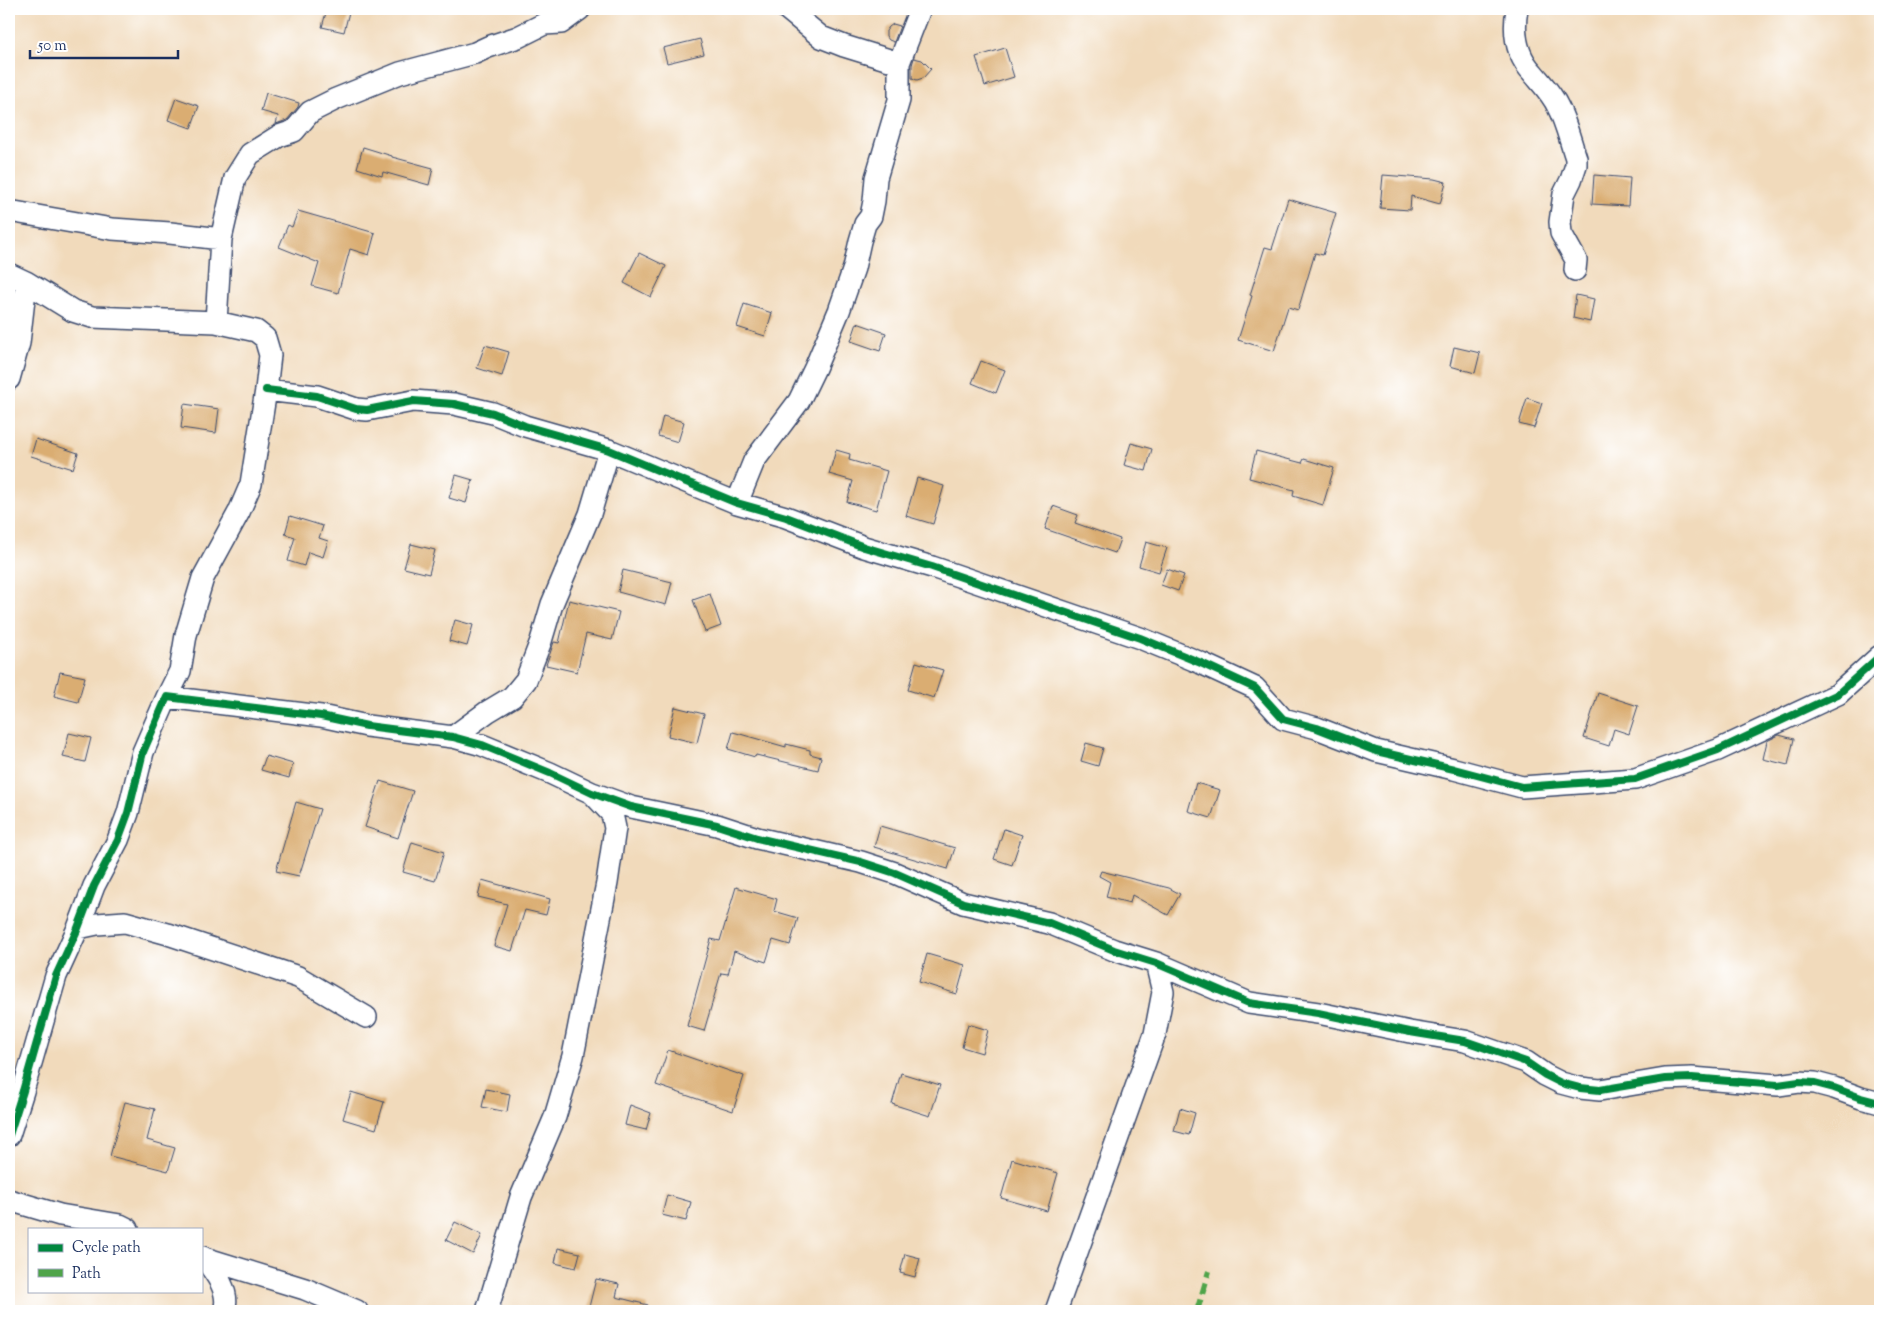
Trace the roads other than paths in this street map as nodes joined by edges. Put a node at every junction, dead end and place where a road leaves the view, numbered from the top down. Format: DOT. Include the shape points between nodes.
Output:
graph roads {
  1 [pos="580,9"];
  2 [pos="786,9"];
  3 [pos="920,9"];
  4 [pos="1517,9"];
  5 [pos="899,62"];
  6 [pos="9,211"];
  7 [pos="221,239"];
  8 [pos="1575,270"];
  9 [pos="17,278"];
  10 [pos="216,322"];
  11 [pos="9,379"];
  12 [pos="266,390"];
  13 [pos="609,450"];
  14 [pos="738,503"];
  15 [pos="1880,656"];
  16 [pos="167,697"];
  17 [pos="454,737"];
  18 [pos="592,793"];
  19 [pos="78,928"];
  20 [pos="1156,962"];
  21 [pos="366,1017"];
  22 [pos="1880,1103"];
  23 [pos="9,1135"];
  24 [pos="9,1200"];
  25 [pos="125,1228"];
  26 [pos="202,1257"];
  27 [pos="224,1311"];
  28 [pos="357,1311"];
  29 [pos="487,1311"];
  30 [pos="1056,1311"];
  1 -- 7 [label="street" via="561,23 544,24 518,38 475,53 400,73 310,112 294,131 279,136 250,154 234,178"];
  2 -- 5 [label="street" via="821,37"];
  3 -- 5 [label="street"];
  4 -- 8 [label="street" via="1514,25 1518,49 1558,107 1576,158 1572,180 1564,194 1560,222 1561,233 1576,260"];
  5 -- 14 [label="street" via="899,100 876,178 871,216 865,224 839,312 799,401 754,462"];
  6 -- 7 [label="street" via="112,229"];
  7 -- 10 [label="street"];
  9 -- 10 [label="street" via="73,312 92,318"];
  9 -- 11 [label="street" via="19,342"];
  10 -- 12 [label="street" via="256,331 265,338 270,355"];
  12 -- 13 [label="street" via="317,396 367,410 413,401 454,404"];
  12 -- 16 [label="street" via="251,484 203,578 186,635 180,671"];
  13 -- 14 [label="street"];
  13 -- 17 [label="street" via="590,514 552,604 526,680 512,697"];
  14 -- 15 [label="street" via="1140,638 1201,662 1255,688 1283,719 1317,728 1376,751 1522,788 1635,779 1718,750 1838,694"];
  16 -- 17 [label="street"];
  16 -- 19 [label="street" via="143,752 118,840 94,886"];
  17 -- 18 [label="street" via="482,745"];
  18 -- 20 [label="street" via="631,807 861,862 963,903 1050,924 1114,950"];
  18 -- 29 [label="street" via="612,814 615,828 573,1056 555,1116 521,1197"];
  19 -- 21 [label="street" via="125,922 168,934 298,977"];
  19 -- 23 [label="street" via="56,976"];
  20 -- 22 [label="street" via="1248,1003 1465,1041 1526,1062 1561,1083 1580,1088 1600,1090 1665,1079 1692,1078 1778,1085 1799,1082 1815,1083"];
  20 -- 30 [label="street" via="1163,992 1155,1034"];
  24 -- 25 [label="street" via="60,1215"];
  26 -- 27 [label="street" via="216,1273 226,1294"];
  26 -- 28 [label="street" via="305,1289"];
}
